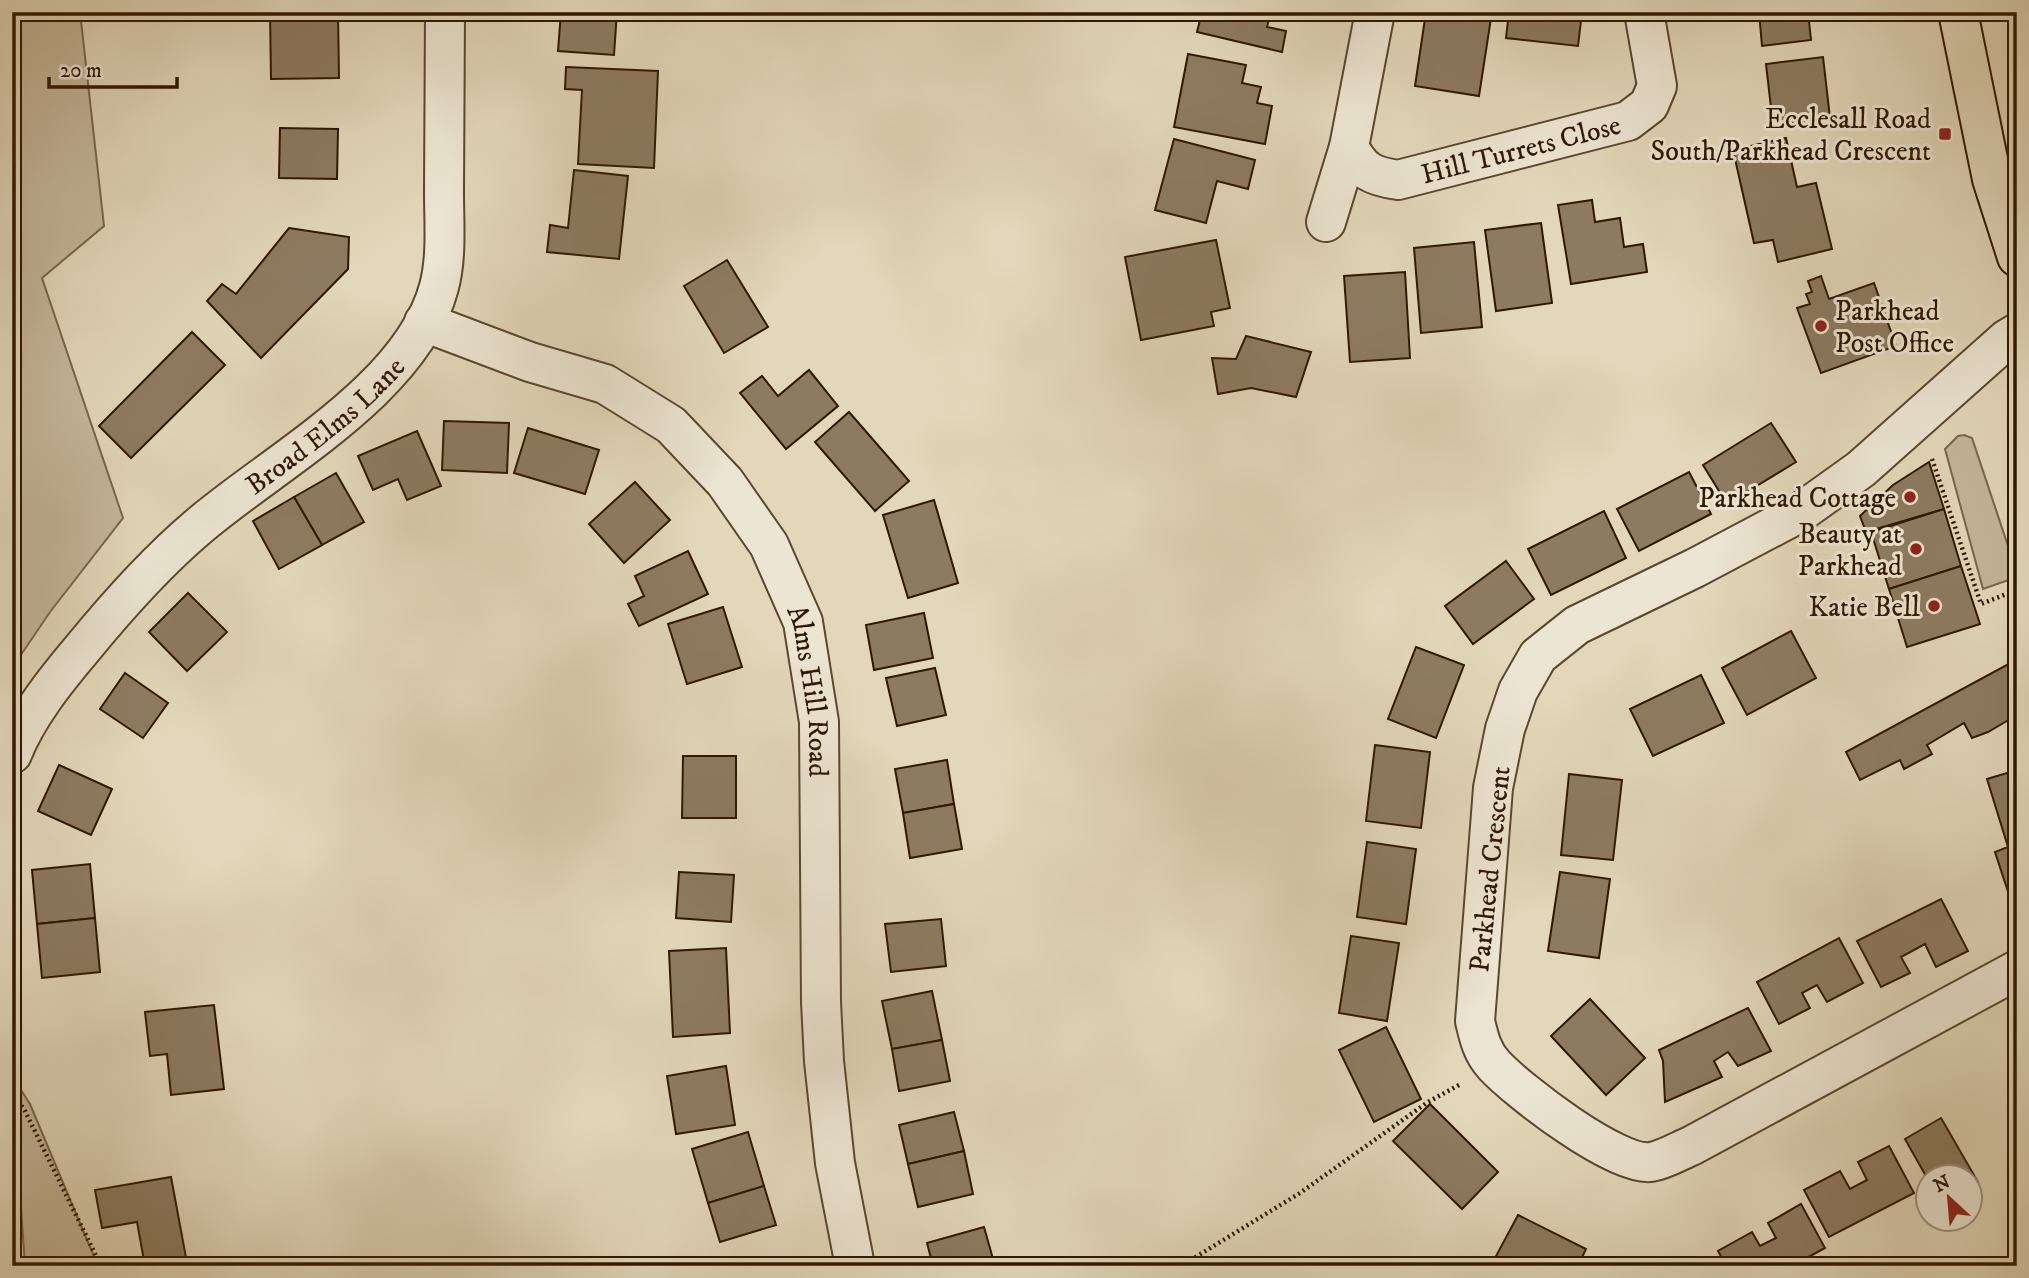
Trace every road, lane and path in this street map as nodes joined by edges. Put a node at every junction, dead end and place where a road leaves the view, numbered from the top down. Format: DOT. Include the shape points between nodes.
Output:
graph roads {
  1 [pos="445,12"];
  2 [pos="1375,12"];
  3 [pos="1644,12"];
  4 [pos="1958,12"];
  5 [pos="1349,147"];
  6 [pos="1326,222"];
  7 [pos="2017,257"];
  8 [pos="424,322"];
  9 [pos="2017,332"];
  10 [pos="1918,418"];
  11 [pos="2017,590"];
  12 [pos="12,754"];
  13 [pos="2017,970"];
  14 [pos="1494,1065"];
  15 [pos="12,1092"];
  16 [pos="101,1266"];
  17 [pos="855,1266"];
  18 [pos="1181,1266"];
  1 -- 8 [label="street, Broad Elms Lane" via="444,244 439,288"];
  2 -- 5 [label="street"];
  3 -- 5 [label="street, Hill Turrets Close" via="1657,86 1649,105 1628,121 1398,180 1376,176 1358,164"];
  4 -- 7 [label="main road" via="1992,179"];
  5 -- 6 [label="street"];
  8 -- 12 [label="street, Broad Elms Lane" via="402,356 366,396 198,526 128,593 61,673 20,734"];
  8 -- 17 [label="street, Alms Hill Road" via="605,384 671,425 725,482 769,545 803,622 819,722 824,1061 835,1163"];
  9 -- 10 [label="street, Parkhead Crescent"];
  10 -- 11 [label="path" via="1981,604"];
  10 -- 14 [label="street, Parkhead Crescent" via="1861,469 1801,512 1577,625 1538,656 1518,691 1505,729 1493,788 1475,1021 1480,1044"];
  13 -- 14 [label="street, Parkhead Crescent" via="1691,1146 1650,1162 1623,1157 1598,1144"];
  14 -- 18 [label="path" via="1428,1102 1300,1193"];
  15 -- 16 [label="path"];
}
